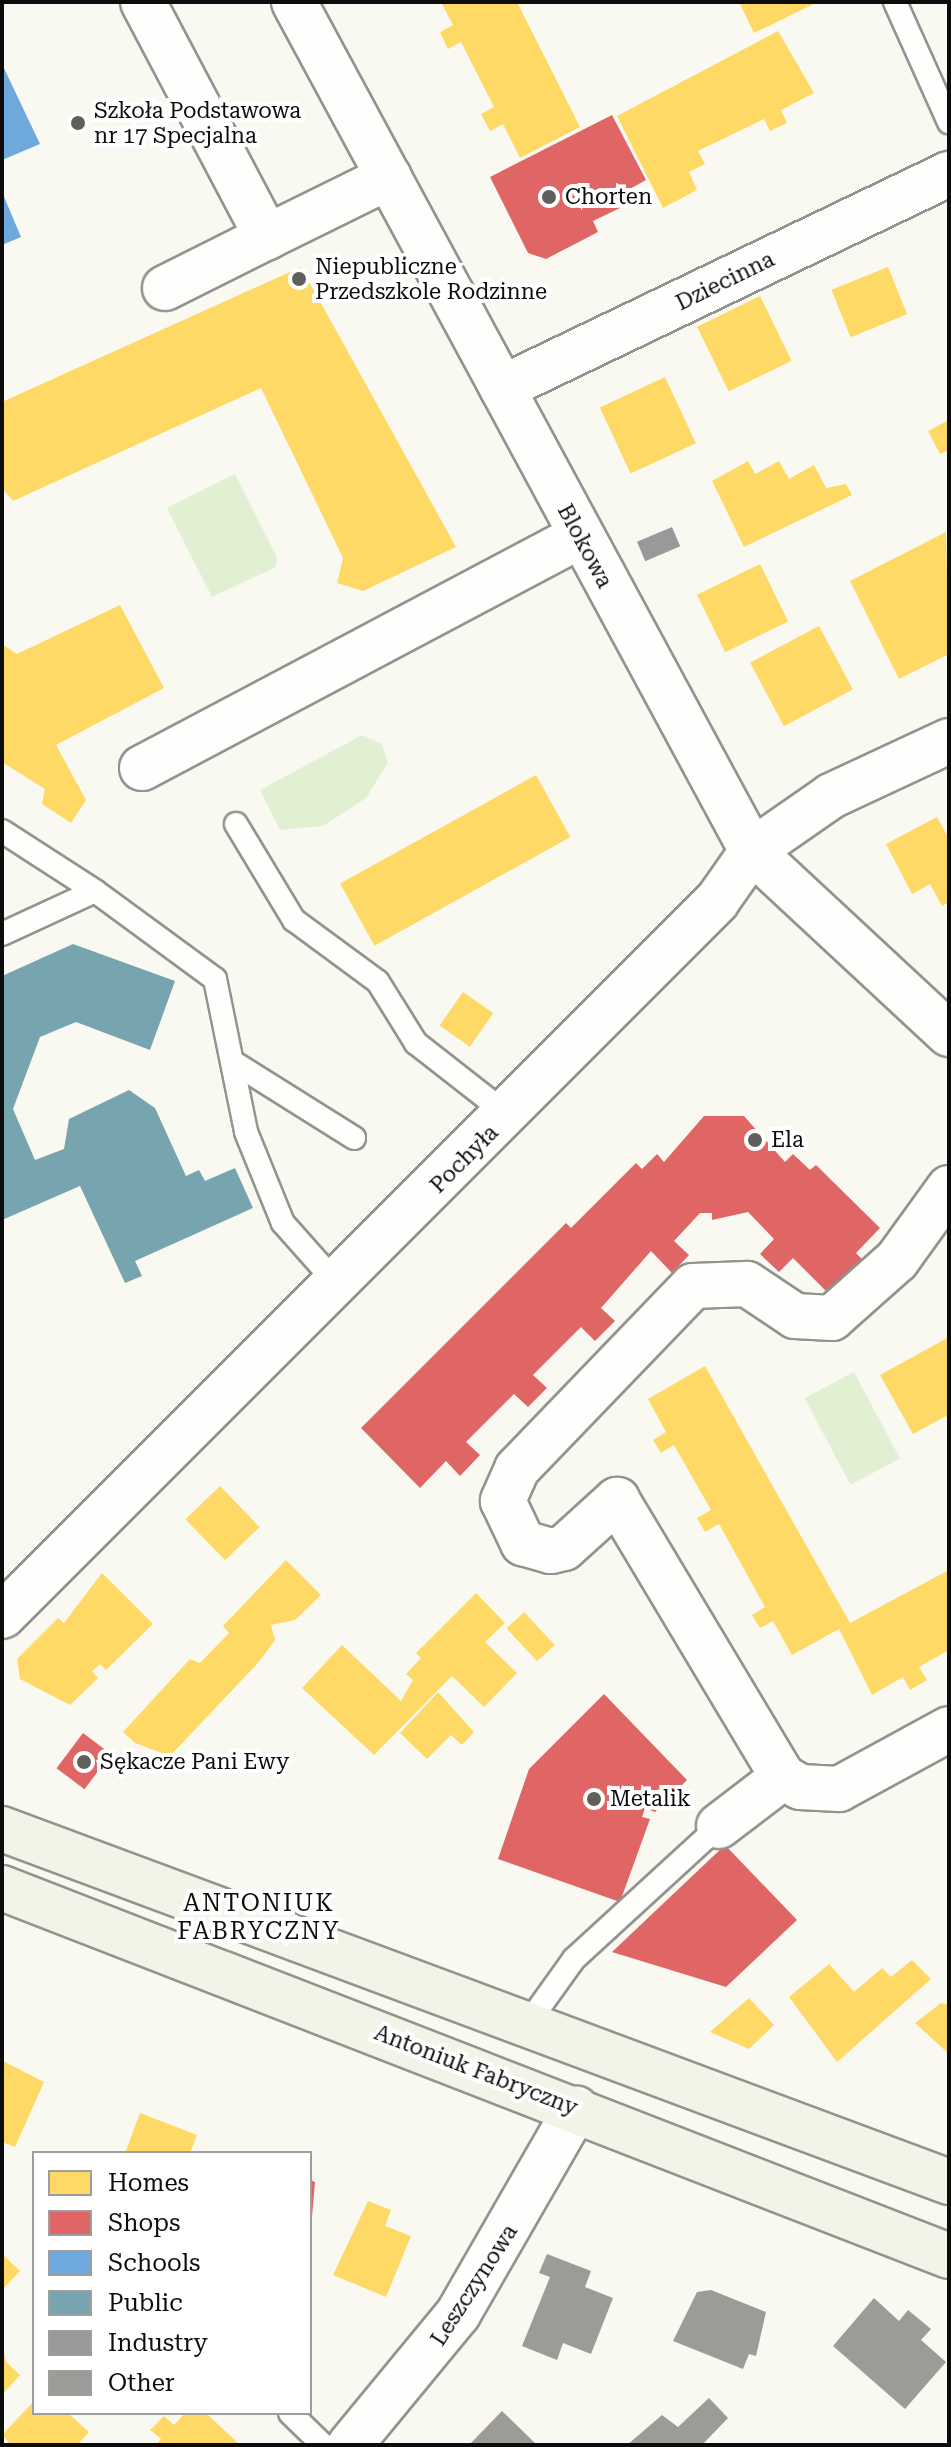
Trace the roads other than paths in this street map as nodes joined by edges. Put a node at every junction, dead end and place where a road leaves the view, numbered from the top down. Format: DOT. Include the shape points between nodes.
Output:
graph roads {
  1 [pos="143,2"];
  2 [pos="294,2"];
  3 [pos="895,2"];
  4 [pos="949,122"];
  5 [pos="949,174"];
  6 [pos="389,177"];
  7 [pos="267,237"];
  8 [pos="165,288"];
  9 [pos="502,388"];
  10 [pos="580,536"];
  11 [pos="949,741"];
  12 [pos="142,768"];
  13 [pos="236,824"];
  14 [pos="2,831"];
  15 [pos="752,851"];
  16 [pos="95,891"];
  17 [pos="2,934"];
  18 [pos="949,1034"];
  19 [pos="233,1062"];
  20 [pos="508,1115"];
  21 [pos="354,1138"];
  22 [pos="949,1188"];
  23 [pos="339,1286"];
  24 [pos="2,1616"];
  25 [pos="949,1729"];
  26 [pos="783,1777"];
  27 [pos="719,1826"];
  28 [pos="2,1829"];
  29 [pos="9,1900"];
  30 [pos="526,2026"];
  31 [pos="576,2109"];
  32 [pos="949,2182"];
  33 [pos="949,2256"];
  34 [pos="292,2415"];
  35 [pos="323,2445"];
  36 [pos="350,2445"];
  1 -- 7 [label="street"];
  2 -- 6 [label="street, Blokowa"];
  3 -- 4 [label="lane"];
  5 -- 9 [label="street, Dziecinna"];
  6 -- 7 [label="street"];
  6 -- 9 [label="street, Blokowa"];
  7 -- 8 [label="street"];
  9 -- 10 [label="street, Blokowa"];
  10 -- 12 [label="street"];
  10 -- 15 [label="street, Blokowa"];
  11 -- 15 [label="street, Pochyła" via="831,796"];
  13 -- 20 [label="lane" via="294,920 378,982 416,1043"];
  14 -- 16 [label="lane"];
  15 -- 18 [label="street, Blokowa"];
  15 -- 20 [label="street, Pochyła" via="717,901"];
  16 -- 17 [label="lane"];
  16 -- 19 [label="lane" via="215,979"];
  19 -- 21 [label="lane"];
  19 -- 23 [label="lane" via="246,1132 283,1223"];
  20 -- 23 [label="street, Pochyła"];
  22 -- 26 [label="street" via="897,1260 832,1318 795,1316 747,1284 693,1286 517,1469 503,1501 523,1543 551,1551 564,1548 617,1500"];
  23 -- 24 [label="street, Pochyła"];
  25 -- 26 [label="street" via="839,1789 820,1792"];
  26 -- 27 [label="street"];
  27 -- 30 [label="lane" via="574,1959"];
  28 -- 30 [label="main road"];
  29 -- 31 [label="main road, Antoniuk Fabryczny"];
  30 -- 32 [label="main road"];
  31 -- 33 [label="main road, Antoniuk Fabryczny"];
  31 -- 36 [label="street, Leszczynowa" via="458,2314"];
  34 -- 35 [label="lane"];
}
